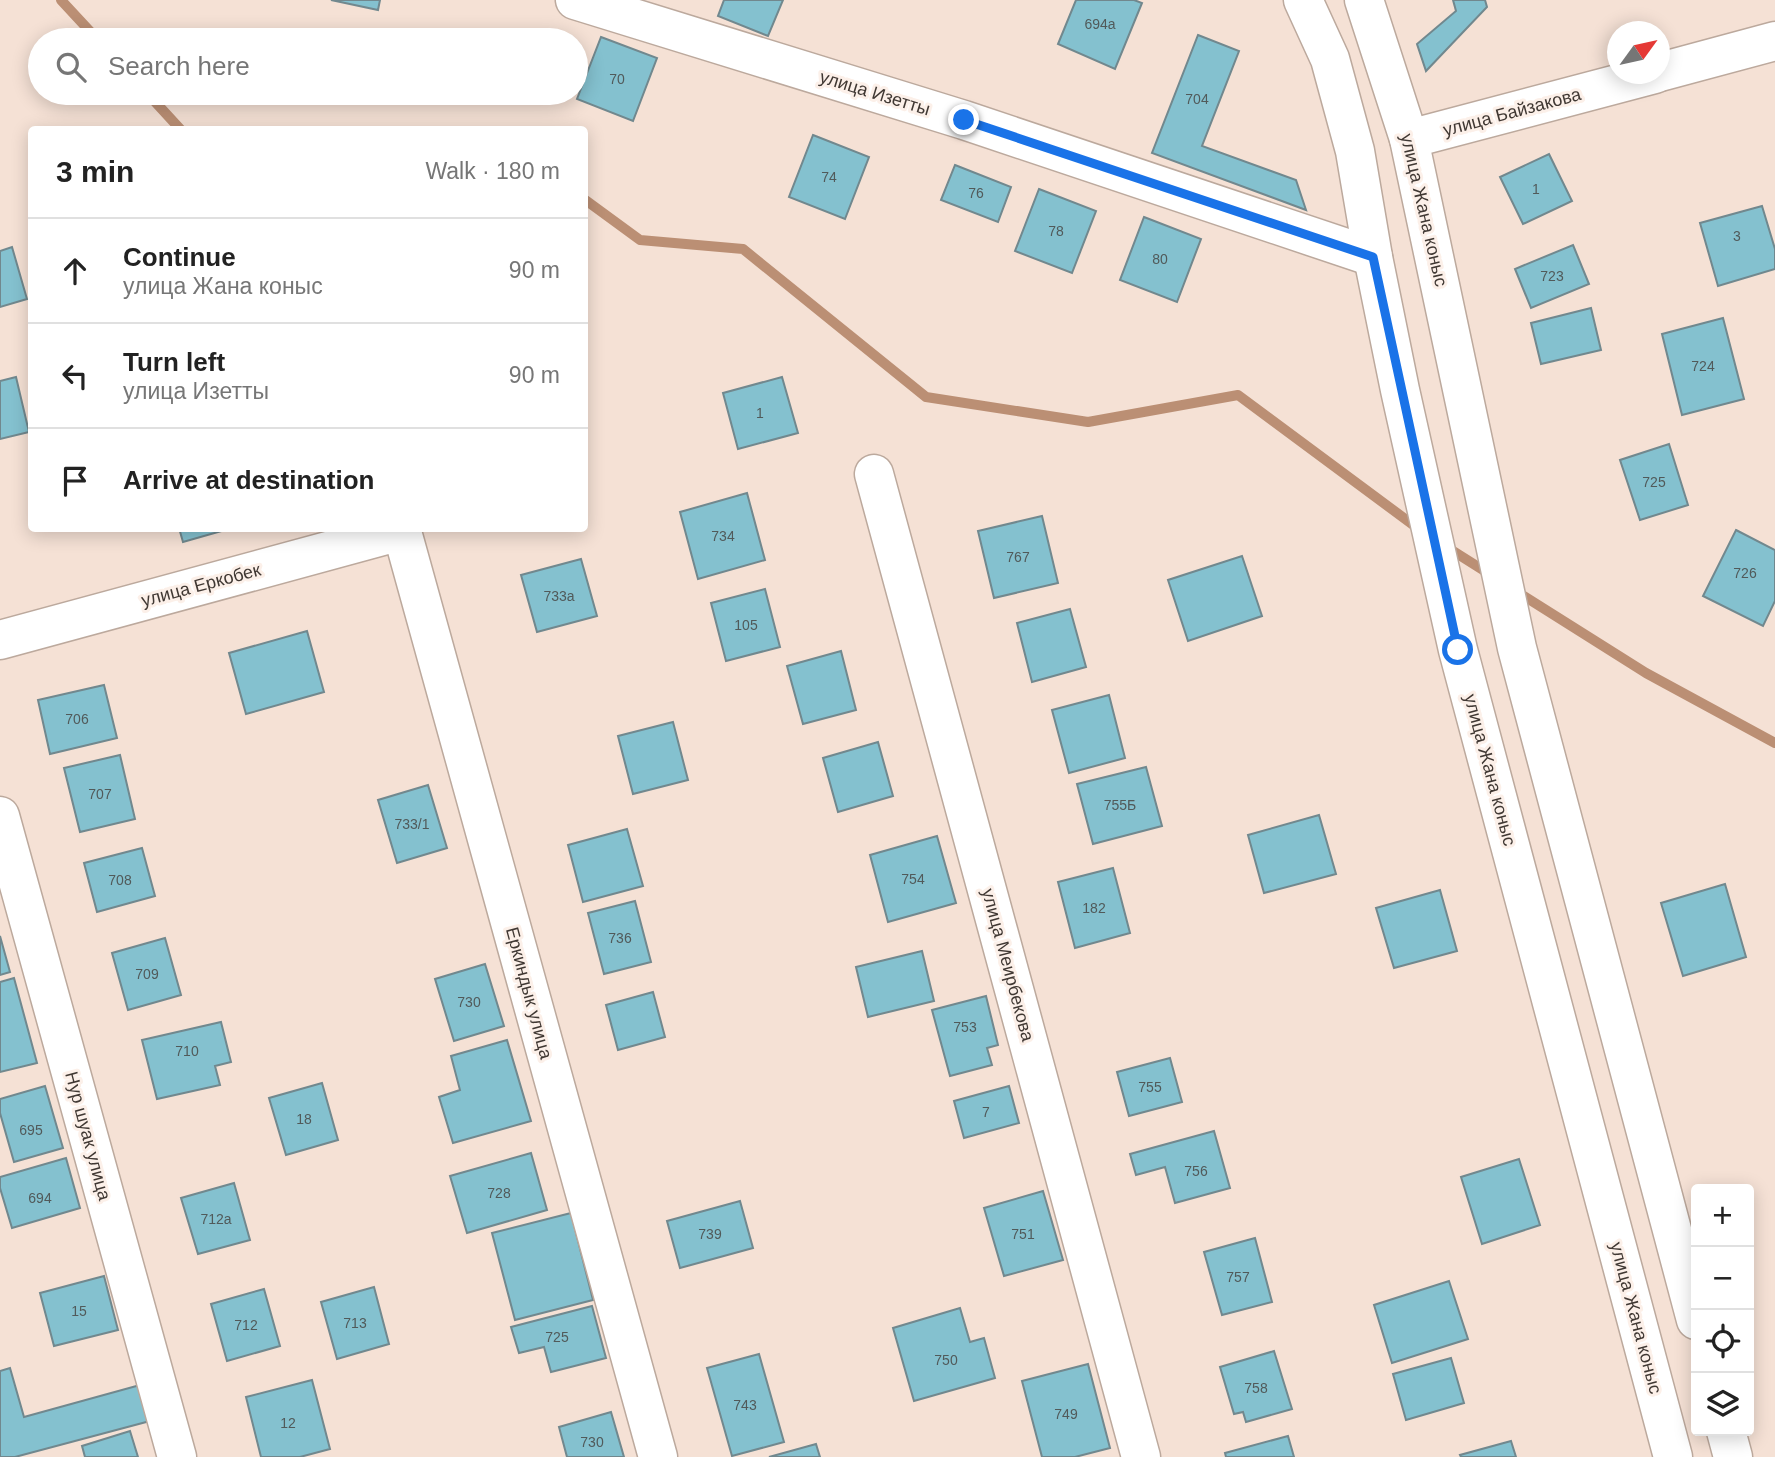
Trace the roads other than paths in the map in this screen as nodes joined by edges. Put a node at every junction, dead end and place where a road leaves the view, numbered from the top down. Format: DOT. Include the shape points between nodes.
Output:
graph roads {
  1 [pos="575,0"];
  2 [pos="1303,0"];
  3 [pos="1364,0"];
  4 [pos="1775,41"];
  5 [pos="1670,69"];
  6 [pos="1616,84"];
  7 [pos="1409,139"];
  8 [pos="1373,257"];
  9 [pos="874,474"];
  10 [pos="394,532"];
  11 [pos="402,532"];
  12 [pos="0,640"];
  13 [pos="0,816"];
  14 [pos="1693,1310"];
  15 [pos="1727,1436"];
  16 [pos="177,1457"];
  17 [pos="657,1457"];
  18 [pos="1142,1457"];
  19 [pos="1672,1457"];
  20 [pos="1733,1457"];
  1 -- 8 [label="street, улица Изетты" via="964,120"];
  2 -- 8 [label="street, улица Жана коныс" via="1330,59 1355,151"];
  3 -- 7 [label="street, улица Жана коныс"];
  4 -- 5 [label="street, улица Байзакова"];
  6 -- 7 [label="street, улица Байзакова"];
  7 -- 14 [label="street, улица Жана коныс" via="1517,648"];
  8 -- 19 [label="street, улица Жана коныс" via="1458,650"];
  9 -- 18 [label="street, улица Меирбекова"];
  10 -- 12 [label="street, улица Еркобек"];
  11 -- 17 [label="street, Еркиндык улица"];
  13 -- 16 [label="street, Нур шуак улица"];
  15 -- 20 [label="street"];
}
